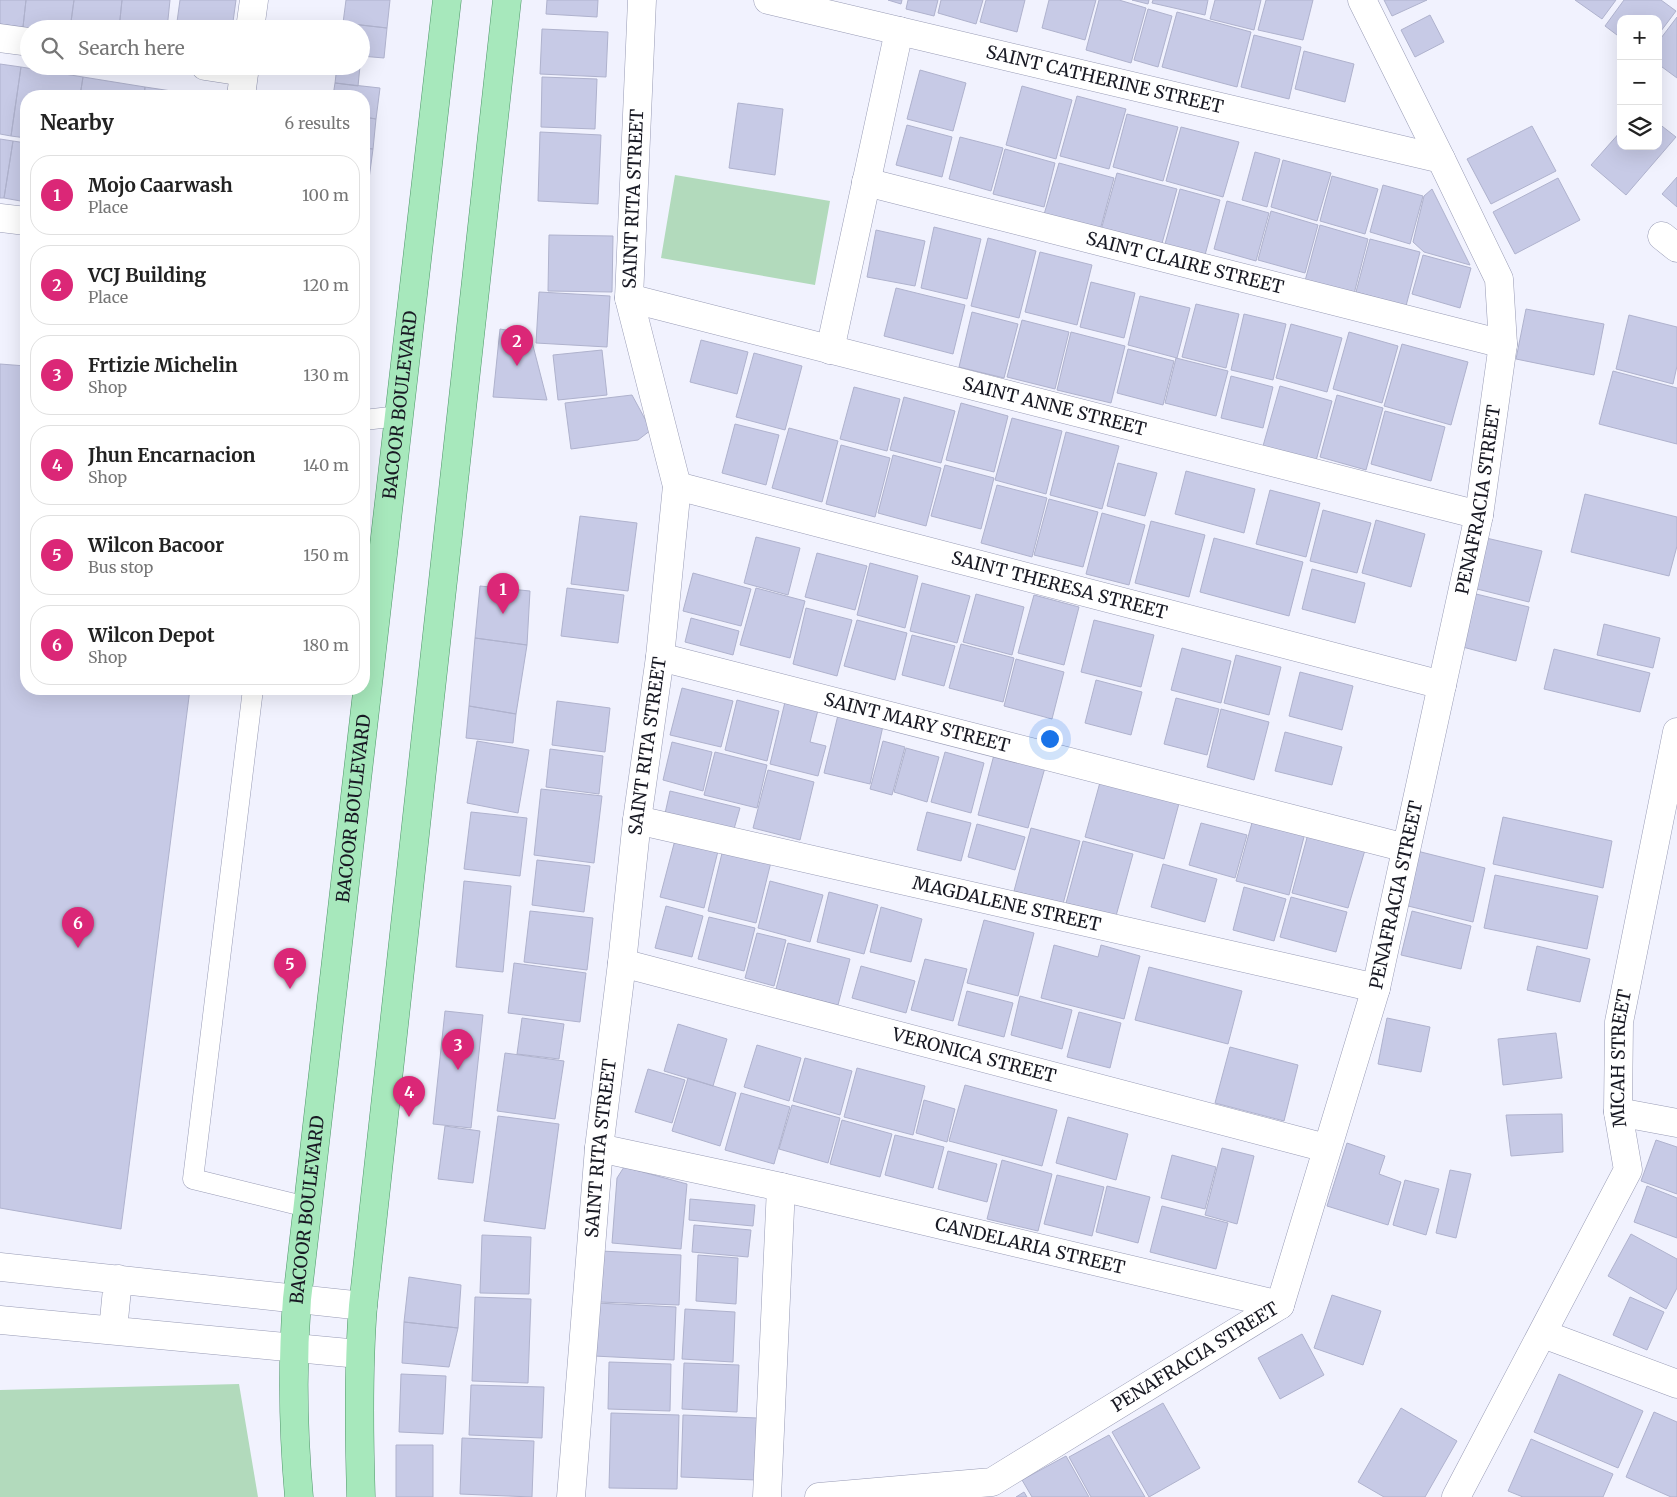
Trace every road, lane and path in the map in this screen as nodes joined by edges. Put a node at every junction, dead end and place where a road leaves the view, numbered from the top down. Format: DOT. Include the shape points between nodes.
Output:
graph roads {
  1 [pos="254,0"];
  2 [pos="447,0"];
  3 [pos="508,0"];
  4 [pos="642,0"];
  5 [pos="768,0"];
  6 [pos="1362,0"];
  7 [pos="251,20"];
  8 [pos="900,32"];
  9 [pos="0,38"];
  10 [pos="20,41"];
  11 [pos="1442,159"];
  12 [pos="866,182"];
  13 [pos="0,218"];
  14 [pos="20,220"];
  15 [pos="629,298"];
  16 [pos="1503,344"];
  17 [pos="830,350"];
  18 [pos="399,416"];
  19 [pos="370,419"];
  20 [pos="677,486"];
  21 [pos="1479,515"];
  22 [pos="660,657"];
  23 [pos="370,665"];
  24 [pos="1442,685"];
  25 [pos="252,695"];
  26 [pos="367,695"];
  27 [pos="1677,732"];
  28 [pos="637,820"];
  29 [pos="1406,848"];
  30 [pos="622,963"];
  31 [pos="1376,988"];
  32 [pos="1618,1112"];
  33 [pos="1677,1123"];
  34 [pos="599,1148"];
  35 [pos="1326,1148"];
  36 [pos="782,1187"];
  37 [pos="307,1207"];
  38 [pos="0,1267"];
  39 [pos="118,1279"];
  40 [pos="297,1299"];
  41 [pos="1280,1305"];
  42 [pos="363,1306"];
  43 [pos="0,1320"];
  44 [pos="113,1330"];
  45 [pos="1543,1334"];
  46 [pos="293,1347"];
  47 [pos="359,1354"];
  48 [pos="1677,1384"];
  49 [pos="298,1497"];
  50 [pos="361,1497"];
  51 [pos="571,1497"];
  52 [pos="767,1497"];
  53 [pos="819,1497"];
  54 [pos="1456,1497"];
  1 -- 7 [label="street"];
  2 -- 18 [label="main road, BACOOR BOULEVARD"];
  3 -- 42 [label="main road"];
  4 -- 15 [label="street, SAINT RITA STREET"];
  5 -- 8 [label="street, SAINT CATHERINE STREET"];
  6 -- 11 [label="street, PENAFRACIA STREET"];
  8 -- 11 [label="street, SAINT CATHERINE STREET"];
  8 -- 12 [label="street"];
  9 -- 10 [label="street"];
  11 -- 16 [label="street, PENAFRACIA STREET" via="1499,279"];
  12 -- 16 [label="street, SAINT CLAIRE STREET"];
  12 -- 17 [label="street"];
  13 -- 14 [label="street"];
  15 -- 17 [label="street, SAINT ANNE STREET"];
  15 -- 20 [label="street, SAINT RITA STREET"];
  16 -- 21 [label="street, PENAFRACIA STREET"];
  17 -- 21 [label="street, SAINT ANNE STREET"];
  18 -- 19 [label="lane"];
  18 -- 23 [label="main road, BACOOR BOULEVARD"];
  20 -- 22 [label="street, SAINT RITA STREET"];
  20 -- 24 [label="street, SAINT THERESA STREET"];
  21 -- 24 [label="street, PENAFRACIA STREET"];
  22 -- 28 [label="street, SAINT RITA STREET"];
  22 -- 29 [label="street, SAINT MARY STREET"];
  24 -- 29 [label="street, PENAFRACIA STREET"];
  25 -- 37 [label="lane" via="193,1179"];
  26 -- 37 [label="main road, BACOOR BOULEVARD"];
  27 -- 32 [label="street, MICAH STREET" via="1619,1022"];
  28 -- 30 [label="street, SAINT RITA STREET"];
  28 -- 31 [label="street, MAGDALENE STREET"];
  29 -- 31 [label="street, PENAFRACIA STREET"];
  30 -- 34 [label="street, SAINT RITA STREET"];
  30 -- 35 [label="street, VERONICA STREET"];
  31 -- 35 [label="street, PENAFRACIA STREET"];
  32 -- 33 [label="street"];
  32 -- 45 [label="street, MICAH STREET" via="1628,1170"];
  34 -- 36 [label="street, CANDELARIA STREET"];
  34 -- 51 [label="street, SAINT RITA STREET"];
  35 -- 41 [label="street, PENAFRACIA STREET"];
  36 -- 41 [label="street, CANDELARIA STREET"];
  36 -- 52 [label="street"];
  37 -- 40 [label="main road, BACOOR BOULEVARD"];
  38 -- 39 [label="street"];
  39 -- 40 [label="street"];
  39 -- 44 [label="street"];
  40 -- 42 [label="street"];
  40 -- 46 [label="main road, BACOOR BOULEVARD"];
  41 -- 53 [label="street, PENAFRACIA STREET" via="992,1482"];
  42 -- 47 [label="main road"];
  43 -- 44 [label="street"];
  44 -- 46 [label="street"];
  45 -- 48 [label="street"];
  45 -- 54 [label="street, MICAH STREET"];
  46 -- 47 [label="street"];
  46 -- 49 [label="main road, BACOOR BOULEVARD"];
  47 -- 50 [label="main road"];
}
